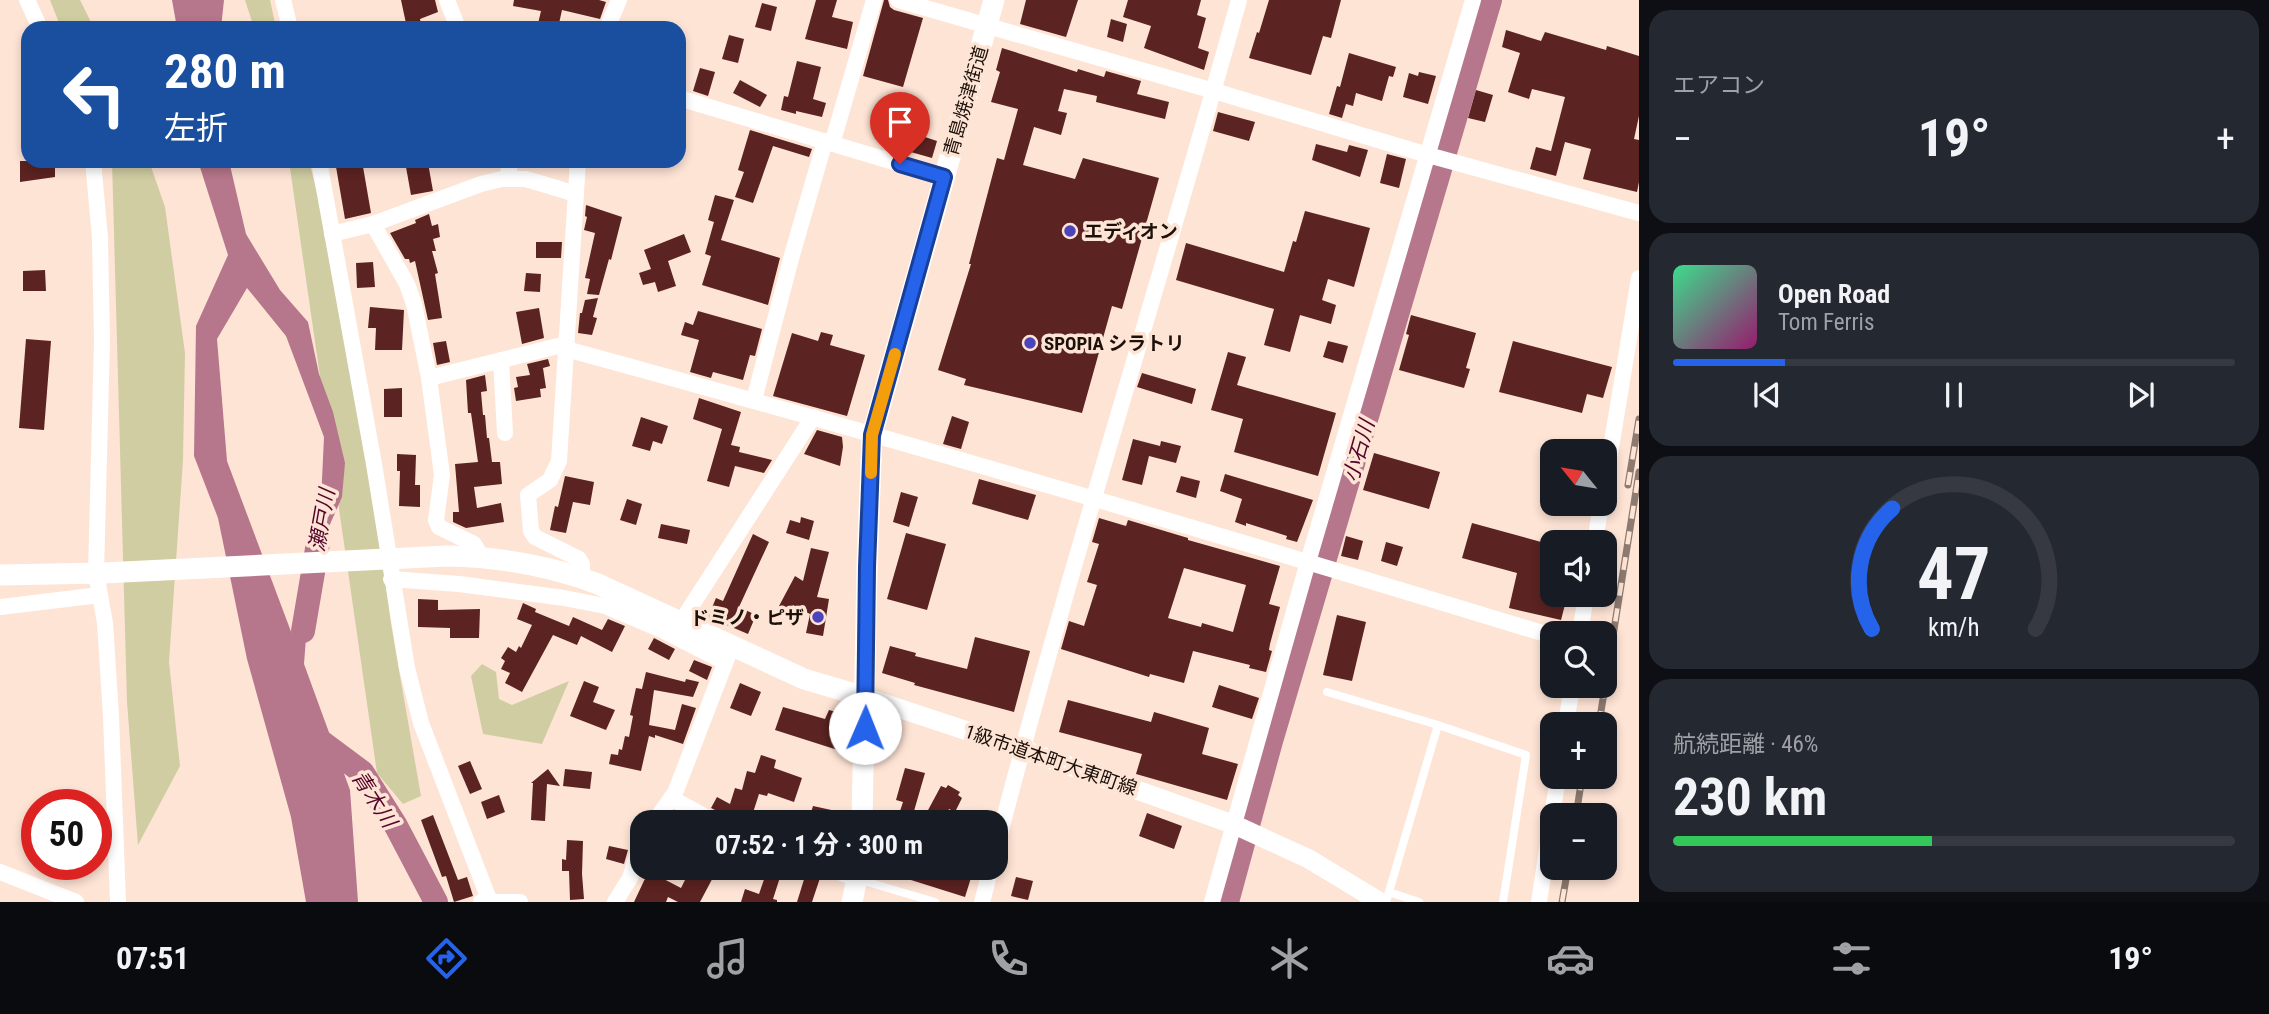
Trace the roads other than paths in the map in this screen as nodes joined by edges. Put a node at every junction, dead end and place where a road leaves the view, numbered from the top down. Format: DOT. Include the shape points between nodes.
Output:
graph roads {
  1 [pos="27,0"];
  2 [pos="283,0"];
  3 [pos="447,0"];
  4 [pos="874,0"];
  5 [pos="898,0"];
  6 [pos="994,0"];
  7 [pos="1239,0"];
  8 [pos="1473,0"];
  9 [pos="615,1"];
  10 [pos="37,21"];
  11 [pos="288,21"];
  12 [pos="455,21"];
  13 [pos="609,21"];
  14 [pos="987,25"];
  15 [pos="1214,91"];
  16 [pos="686,100"];
  17 [pos="829,143"];
  18 [pos="1428,155"];
  19 [pos="94,168"];
  20 [pos="320,168"];
  21 [pos="509,168"];
  22 [pos="578,168"];
  23 [pos="944,177"];
  24 [pos="511,179"];
  25 [pos="576,194"];
  26 [pos="1639,213"];
  27 [pos="373,224"];
  28 [pos="332,234"];
  29 [pos="1639,278"];
  30 [pos="566,347"];
  31 [pos="501,360"];
  32 [pos="429,378"];
  33 [pos="754,400"];
  34 [pos="813,417"];
  35 [pos="505,433"];
  36 [pos="872,435"];
  37 [pos="1612,439"];
  38 [pos="1093,499"];
  39 [pos="481,556"];
  40 [pos="1308,562"];
  41 [pos="388,566"];
  42 [pos="96,573"];
  43 [pos="0,575"];
  44 [pos="582,578"];
  45 [pos="100,594"];
  46 [pos="0,607"];
  47 [pos="681,622"];
  48 [pos="1540,632"];
  49 [pos="729,654"];
  50 [pos="1327,692"];
  51 [pos="866,697"];
  52 [pos="1438,725"];
  53 [pos="1022,749"];
  54 [pos="1556,789"];
  55 [pos="671,799"];
  56 [pos="663,810"];
  57 [pos="692,810"];
  58 [pos="863,810"];
  59 [pos="1006,810"];
  60 [pos="1235,825"];
  61 [pos="0,872"];
  62 [pos="630,878"];
  63 [pos="857,880"];
  64 [pos="874,880"];
  65 [pos="988,880"];
  66 [pos="1384,897"];
  67 [pos="76,902"];
  68 [pos="118,902"];
  69 [pos="481,902"];
  70 [pos="504,902"];
  71 [pos="615,902"];
  72 [pos="852,902"];
  73 [pos="935,902"];
  74 [pos="982,902"];
  75 [pos="1212,902"];
  76 [pos="1386,902"];
  77 [pos="1419,902"];
  78 [pos="1503,902"];
  79 [pos="1539,902"];
  1 -- 10 [label="street"];
  2 -- 11 [label="street"];
  3 -- 12 [label="street"];
  4 -- 17 [label="street"];
  5 -- 14 [label="street"];
  6 -- 14 [label="main road, 青島焼津街道"];
  7 -- 15 [label="street"];
  8 -- 18 [label="street"];
  9 -- 13 [label="street"];
  14 -- 15 [label="street"];
  14 -- 23 [label="main road, 青島焼津街道"];
  15 -- 18 [label="street"];
  15 -- 38 [label="street"];
  16 -- 17 [label="street"];
  17 -- 23 [label="street"];
  17 -- 33 [label="street" via="792,255"];
  18 -- 26 [label="street"];
  18 -- 40 [label="street"];
  19 -- 42 [label="street" via="102,341"];
  20 -- 28 [label="street"];
  21 -- 24 [label="street"];
  22 -- 25 [label="street"];
  23 -- 36 [label="main road, 青島焼津街道"];
  24 -- 25 [label="street"];
  24 -- 27 [label="street" via="481,184"];
  25 -- 30 [label="street"];
  27 -- 28 [label="street"];
  27 -- 32 [label="street" via="407,284"];
  28 -- 41 [label="street"];
  29 -- 37 [label="street"];
  30 -- 31 [label="street"];
  30 -- 33 [label="street"];
  30 -- 44 [label="street" via="559,461 550,480 528,495 531,531 579,559"];
  31 -- 32 [label="street"];
  31 -- 35 [label="street"];
  32 -- 39 [label="street" via="442,475 436,520 439,527 474,544"];
  33 -- 34 [label="street"];
  34 -- 36 [label="street"];
  34 -- 47 [label="street"];
  36 -- 38 [label="street"];
  36 -- 51 [label="main road, 青島焼津街道"];
  38 -- 40 [label="street"];
  38 -- 53 [label="street"];
  39 -- 41 [label="main road"];
  39 -- 44 [label="main road"];
  40 -- 48 [label="street"];
  40 -- 60 [label="street"];
  41 -- 42 [label="main road"];
  41 -- 49 [label="street" via="458,584 605,606"];
  41 -- 70 [label="street" via="421,723"];
  42 -- 43 [label="main road"];
  42 -- 45 [label="street"];
  44 -- 47 [label="main road"];
  45 -- 46 [label="street"];
  45 -- 68 [label="street" via="106,623"];
  47 -- 49 [label="main road"];
  49 -- 51 [label="main road"];
  49 -- 55 [label="street"];
  50 -- 52 [label="lane"];
  51 -- 53 [label="street, 1級市道本町大東町線"];
  51 -- 58 [label="main road, 青島焼津街道"];
  52 -- 66 [label="lane"];
  52 -- 78 [label="lane" via="1526,755"];
  53 -- 59 [label="street"];
  53 -- 60 [label="street, 1級市道本町大東町線"];
  54 -- 79 [label="street"];
  55 -- 56 [label="street"];
  55 -- 57 [label="street"];
  60 -- 66 [label="street, 1級市道本町大東町線"];
  60 -- 75 [label="street"];
  61 -- 67 [label="street"];
  62 -- 71 [label="street"];
  63 -- 72 [label="main road"];
  64 -- 73 [label="lane"];
  65 -- 74 [label="street"];
  66 -- 76 [label="lane"];
  66 -- 77 [label="lane"];
  69 -- 70 [label="street"];
}
